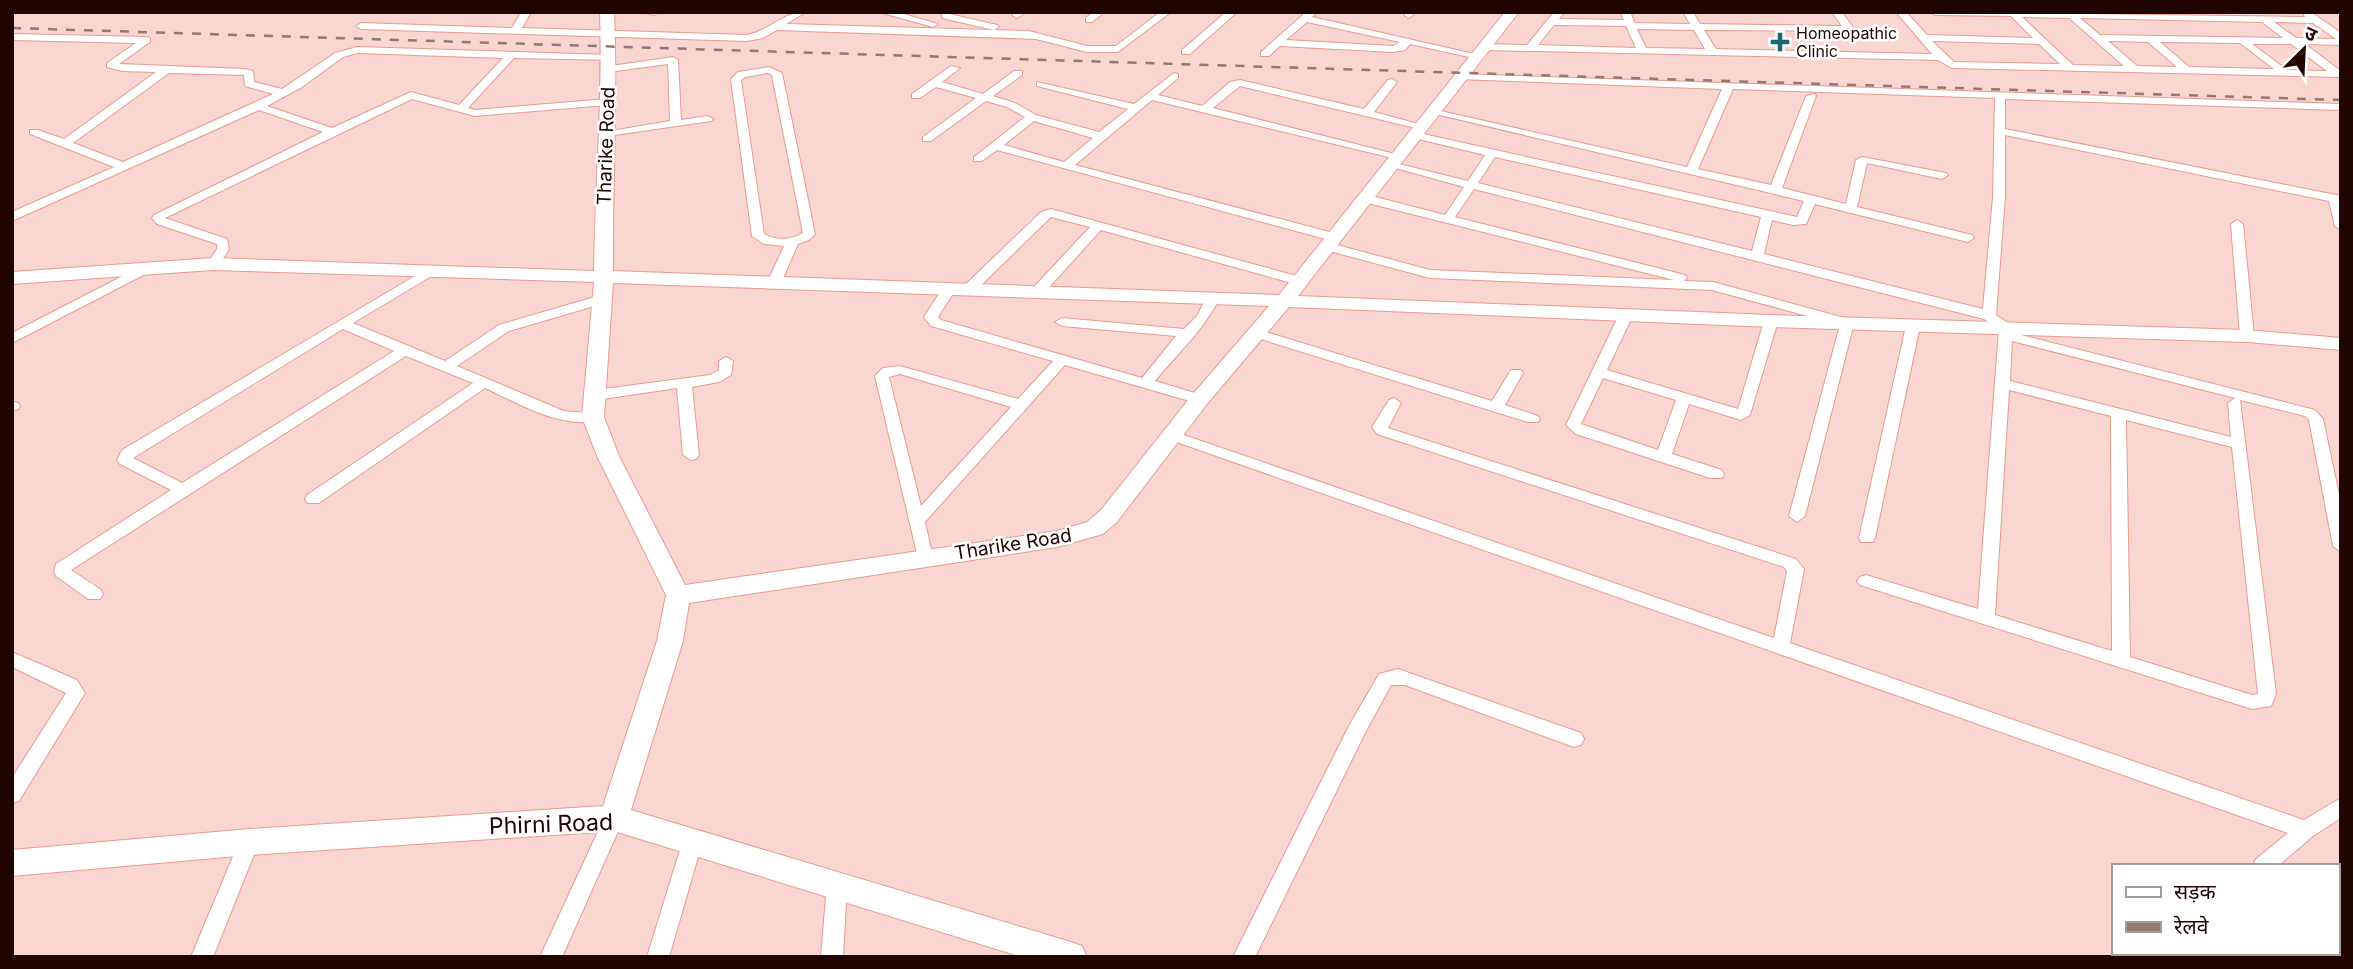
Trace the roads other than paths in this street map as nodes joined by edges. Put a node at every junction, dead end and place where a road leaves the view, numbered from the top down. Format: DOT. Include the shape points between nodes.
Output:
graph roads {
  1 [pos="526,12"];
  2 [pos="647,12"];
  3 [pos="654,12"];
  4 [pos="801,12"];
  5 [pos="884,12"];
  6 [pos="1100,12"];
  7 [pos="1166,12"];
  8 [pos="1232,12"];
  9 [pos="1512,12"];
  10 [pos="1559,12"];
  11 [pos="1625,12"];
  12 [pos="1688,12"];
  13 [pos="1837,12"];
  14 [pos="1901,12"];
  15 [pos="1935,12"];
  16 [pos="2305,12"];
  17 [pos="948,14"];
  18 [pos="2014,14"];
  19 [pos="2070,14"];
  20 [pos="1309,16"];
  21 [pos="609,19"];
  22 [pos="2264,19"];
  23 [pos="1089,20"];
  24 [pos="2316,20"];
  25 [pos="1552,22"];
  26 [pos="933,24"];
  27 [pos="1631,25"];
  28 [pos="361,26"];
  29 [pos="776,27"];
  30 [pos="1696,27"];
  31 [pos="515,32"];
  32 [pos="921,32"];
  33 [pos="1038,36"];
  34 [pos="12,37"];
  35 [pos="1924,38"];
  36 [pos="2098,38"];
  37 [pos="2340,38"];
  38 [pos="1990,39"];
  39 [pos="2151,40"];
  40 [pos="1407,41"];
  41 [pos="2043,41"];
  42 [pos="1860,42"];
  43 [pos="2245,42"];
  44 [pos="1278,43"];
  45 [pos="2297,43"];
  46 [pos="1530,48"];
  47 [pos="1998,48"];
  48 [pos="1642,51"];
  49 [pos="1186,52"];
  50 [pos="1481,52"];
  51 [pos="1712,52"];
  52 [pos="1265,54"];
  53 [pos="511,55"];
  54 [pos="1940,57"];
  55 [pos="2006,57"];
  56 [pos="609,64"];
  57 [pos="2014,66"];
  58 [pos="955,68"];
  59 [pos="2069,68"];
  60 [pos="2134,69"];
  61 [pos="166,70"];
  62 [pos="2186,70"];
  63 [pos="1018,73"];
  64 [pos="2285,73"];
  65 [pos="2340,74"];
  66 [pos="1174,76"];
  67 [pos="1461,77"];
  68 [pos="1392,82"];
  69 [pos="934,83"];
  70 [pos="1041,84"];
  71 [pos="1729,86"];
  72 [pos="283,93"];
  73 [pos="916,96"];
  74 [pos="1150,96"];
  75 [pos="1811,96"];
  76 [pos="2000,96"];
  77 [pos="985,97"];
  78 [pos="607,102"];
  79 [pos="258,106"];
  80 [pos="2341,107"];
  81 [pos="1137,108"];
  82 [pos="461,110"];
  83 [pos="1206,110"];
  84 [pos="1432,112"];
  85 [pos="1367,113"];
  86 [pos="1032,117"];
  87 [pos="707,119"];
  88 [pos="676,123"];
  89 [pos="1417,130"];
  90 [pos="2000,131"];
  91 [pos="34,132"];
  92 [pos="333,132"];
  93 [pos="605,135"];
  94 [pos="1103,137"];
  95 [pos="927,139"];
  96 [pos="66,143"];
  97 [pos="996,146"];
  98 [pos="1493,152"];
  99 [pos="978,159"];
  100 [pos="1394,160"];
  101 [pos="122,166"];
  102 [pos="1066,166"];
  103 [pos="1691,171"];
  104 [pos="1941,175"];
  105 [pos="1473,184"];
  106 [pos="1775,190"];
  107 [pos="1364,198"];
  108 [pos="1811,198"];
  109 [pos="2338,199"];
  110 [pos="1851,208"];
  111 [pos="1767,216"];
  112 [pos="12,217"];
  113 [pos="1448,219"];
  114 [pos="2237,224"];
  115 [pos="1099,225"];
  116 [pos="2341,226"];
  117 [pos="1968,238"];
  118 [pos="793,241"];
  119 [pos="1329,241"];
  120 [pos="1757,256"];
  121 [pos="213,264"];
  122 [pos="148,267"];
  123 [pos="430,271"];
  124 [pos="603,275"];
  125 [pos="12,278"];
  126 [pos="774,284"];
  127 [pos="1713,286"];
  128 [pos="959,289"];
  129 [pos="1038,290"];
  130 [pos="1292,291"];
  131 [pos="1213,297"];
  132 [pos="603,299"];
  133 [pos="1626,314"];
  134 [pos="1989,316"];
  135 [pos="1062,321"];
  136 [pos="1771,321"];
  137 [pos="1847,323"];
  138 [pos="345,325"];
  139 [pos="1913,326"];
  140 [pos="2007,332"];
  141 [pos="1186,333"];
  142 [pos="1256,333"];
  143 [pos="2247,336"];
  144 [pos="12,339"];
  145 [pos="2341,344"];
  146 [pos="405,349"];
  147 [pos="1062,360"];
  148 [pos="726,361"];
  149 [pos="446,367"];
  150 [pos="1597,372"];
  151 [pos="1516,373"];
  152 [pos="483,383"];
  153 [pos="684,383"];
  154 [pos="1145,384"];
  155 [pos="2003,384"];
  156 [pos="596,395"];
  157 [pos="1200,399"];
  158 [pos="1684,399"];
  159 [pos="1394,403"];
  160 [pos="2235,403"];
  161 [pos="1022,405"];
  162 [pos="1496,408"];
  163 [pos="2118,413"];
  164 [pos="593,417"];
  165 [pos="1533,419"];
  166 [pos="1173,436"];
  167 [pos="2240,444"];
  168 [pos="691,455"];
  169 [pos="1663,457"];
  170 [pos="1716,474"];
  171 [pos="183,490"];
  172 [pos="313,499"];
  173 [pos="1797,516"];
  174 [pos="916,521"];
  175 [pos="1867,538"];
  176 [pos="2341,546"];
  177 [pos="925,558"];
  178 [pos="1867,581"];
  179 [pos="94,594"];
  180 [pos="678,595"];
  181 [pos="1986,618"];
  182 [pos="1781,645"];
  183 [pos="12,659"];
  184 [pos="2121,660"];
  185 [pos="1574,739"];
  186 [pos="12,795"];
  187 [pos="2341,807"];
  188 [pos="614,818"];
  189 [pos="2306,830"];
  190 [pos="693,840"];
  191 [pos="249,842"];
  192 [pos="12,863"];
  193 [pos="2265,864"];
  194 [pos="837,884"];
  195 [pos="202,957"];
  196 [pos="551,957"];
  197 [pos="658,957"];
  198 [pos="832,957"];
  199 [pos="1071,957"];
  200 [pos="1244,957"];
  1 -- 31 [label="street"];
  2 -- 3 [label="street"];
  4 -- 29 [label="street"];
  5 -- 26 [label="street"];
  6 -- 23 [label="street"];
  7 -- 33 [label="street" via="1118,49 1087,49"];
  8 -- 49 [label="street"];
  9 -- 50 [label="street, Tharike Road"];
  10 -- 25 [label="street"];
  11 -- 27 [label="street"];
  12 -- 30 [label="street"];
  13 -- 42 [label="street"];
  14 -- 35 [label="street"];
  15 -- 18 [label="street"];
  16 -- 24 [label="street"];
  17 -- 26 [label="street"];
  17 -- 33 [label="street"];
  18 -- 19 [label="street"];
  18 -- 41 [label="street"];
  19 -- 22 [label="street"];
  19 -- 36 [label="street"];
  20 -- 40 [label="street"];
  20 -- 44 [label="street"];
  21 -- 29 [label="street" via="747,38"];
  21 -- 31 [label="street"];
  21 -- 56 [label="street, Tharike Road"];
  22 -- 24 [label="street"];
  22 -- 45 [label="street"];
  24 -- 37 [label="street"];
  25 -- 27 [label="street"];
  25 -- 46 [label="street"];
  26 -- 32 [label="street"];
  27 -- 30 [label="street"];
  27 -- 48 [label="street"];
  28 -- 31 [label="street"];
  29 -- 32 [label="street"];
  30 -- 42 [label="street" via="1785,24"];
  30 -- 51 [label="street"];
  32 -- 33 [label="street"];
  34 -- 61 [label="street" via="146,40 111,65"];
  35 -- 38 [label="street"];
  35 -- 54 [label="street"];
  36 -- 39 [label="street"];
  36 -- 60 [label="street"];
  37 -- 45 [label="street"];
  38 -- 41 [label="street"];
  38 -- 47 [label="street"];
  39 -- 43 [label="street"];
  39 -- 62 [label="street"];
  40 -- 44 [label="street" via="1393,49"];
  40 -- 50 [label="street"];
  41 -- 59 [label="street"];
  42 -- 51 [label="street"];
  42 -- 54 [label="street"];
  43 -- 45 [label="street"];
  43 -- 64 [label="street"];
  44 -- 52 [label="street"];
  45 -- 65 [label="street"];
  46 -- 48 [label="street"];
  46 -- 50 [label="street"];
  48 -- 51 [label="street"];
  50 -- 67 [label="street, Tharike Road"];
  53 -- 56 [label="street"];
  53 -- 72 [label="street" via="350,51"];
  53 -- 82 [label="street"];
  54 -- 57 [label="street" via="1952,65"];
  55 -- 57 [label="street"];
  56 -- 78 [label="street, Tharike Road"];
  56 -- 88 [label="street" via="673,60"];
  57 -- 59 [label="street"];
  58 -- 69 [label="street"];
  59 -- 60 [label="street"];
  60 -- 62 [label="street"];
  61 -- 72 [label="street" via="247,72 249,84"];
  61 -- 96 [label="street"];
  62 -- 64 [label="street"];
  63 -- 77 [label="street"];
  64 -- 65 [label="street"];
  66 -- 74 [label="street"];
  67 -- 71 [label="street"];
  67 -- 84 [label="street, Tharike Road"];
  68 -- 85 [label="street"];
  69 -- 73 [label="street"];
  69 -- 77 [label="street"];
  70 -- 81 [label="street"];
  71 -- 76 [label="street"];
  71 -- 103 [label="street"];
  72 -- 79 [label="street"];
  74 -- 81 [label="street"];
  74 -- 83 [label="street"];
  75 -- 106 [label="street"];
  76 -- 80 [label="street"];
  76 -- 90 [label="street"];
  77 -- 86 [label="street"];
  77 -- 95 [label="street"];
  78 -- 82 [label="street" via="481,113"];
  78 -- 93 [label="street, Tharike Road"];
  79 -- 92 [label="street"];
  79 -- 101 [label="street"];
  81 -- 94 [label="street"];
  82 -- 92 [label="street" via="411,95"];
  83 -- 85 [label="street" via="1237,83"];
  83 -- 100 [label="street"];
  84 -- 89 [label="street, Tharike Road"];
  84 -- 103 [label="street"];
  85 -- 89 [label="street"];
  86 -- 94 [label="street"];
  86 -- 97 [label="street"];
  87 -- 88 [label="street"];
  88 -- 93 [label="street"];
  89 -- 98 [label="street"];
  89 -- 100 [label="street, Tharike Road"];
  90 -- 109 [label="street"];
  90 -- 134 [label="street"];
  91 -- 96 [label="street"];
  92 -- 121 [label="street" via="158,218 223,242"];
  93 -- 124 [label="street, Tharike Road"];
  94 -- 102 [label="street"];
  96 -- 101 [label="street"];
  97 -- 99 [label="street"];
  97 -- 102 [label="street"];
  98 -- 105 [label="street"];
  98 -- 111 [label="street"];
  100 -- 105 [label="street"];
  100 -- 107 [label="street, Tharike Road"];
  101 -- 112 [label="street"];
  102 -- 119 [label="street"];
  103 -- 106 [label="street"];
  104 -- 110 [label="street" via="1862,160"];
  105 -- 113 [label="street"];
  105 -- 120 [label="street"];
  106 -- 108 [label="street"];
  107 -- 113 [label="street"];
  107 -- 119 [label="street, Tharike Road"];
  108 -- 110 [label="street"];
  108 -- 111 [label="street" via="1802,221"];
  109 -- 116 [label="street"];
  110 -- 117 [label="street"];
  111 -- 120 [label="street"];
  113 -- 127 [label="street"];
  114 -- 143 [label="street"];
  115 -- 128 [label="street" via="1047,214"];
  115 -- 129 [label="street"];
  115 -- 130 [label="street"];
  118 -- 118 [label="street" via="809,234 777,73 742,74 736,79 758,236 766,241"];
  118 -- 126 [label="street"];
  119 -- 127 [label="street" via="1430,274"];
  119 -- 130 [label="street, Tharike Road"];
  120 -- 134 [label="street"];
  121 -- 122 [label="street"];
  121 -- 123 [label="street"];
  122 -- 125 [label="street"];
  122 -- 144 [label="street"];
  123 -- 124 [label="street"];
  123 -- 138 [label="street"];
  124 -- 126 [label="street"];
  124 -- 132 [label="street, Tharike Road"];
  126 -- 128 [label="street"];
  127 -- 137 [label="street"];
  128 -- 129 [label="street"];
  128 -- 147 [label="street" via="933,312 933,321"];
  129 -- 131 [label="street"];
  130 -- 131 [label="street"];
  130 -- 133 [label="street"];
  130 -- 142 [label="street, Tharike Road"];
  131 -- 141 [label="street" via="1203,318"];
  132 -- 149 [label="street" via="512,325"];
  132 -- 156 [label="street, Tharike Road"];
  133 -- 136 [label="street"];
  133 -- 150 [label="street"];
  134 -- 140 [label="street"];
  135 -- 141 [label="street"];
  136 -- 137 [label="street"];
  136 -- 158 [label="street" via="1744,414"];
  137 -- 139 [label="street"];
  137 -- 173 [label="street"];
  138 -- 146 [label="street"];
  138 -- 171 [label="street" via="125,457"];
  139 -- 140 [label="street"];
  139 -- 175 [label="street"];
  140 -- 143 [label="street"];
  140 -- 155 [label="street"];
  140 -- 176 [label="street" via="2310,413 2316,419"];
  141 -- 154 [label="street"];
  142 -- 157 [label="street, Tharike Road"];
  142 -- 162 [label="street"];
  143 -- 145 [label="street"];
  146 -- 149 [label="street"];
  146 -- 171 [label="street"];
  147 -- 154 [label="street"];
  147 -- 161 [label="street"];
  148 -- 153 [label="street" via="721,377"];
  149 -- 152 [label="street"];
  150 -- 158 [label="street"];
  150 -- 169 [label="street" via="1573,421 1574,428"];
  151 -- 162 [label="street"];
  152 -- 164 [label="street" via="559,414"];
  152 -- 172 [label="street"];
  153 -- 156 [label="street"];
  153 -- 168 [label="street"];
  154 -- 157 [label="street"];
  155 -- 163 [label="street"];
  155 -- 181 [label="street"];
  156 -- 164 [label="street, Tharike Road"];
  157 -- 166 [label="street, Tharike Road"];
  158 -- 169 [label="street"];
  159 -- 182 [label="street" via="1380,426 1382,431 1790,563 1796,569"];
  160 -- 167 [label="street"];
  161 -- 174 [label="street"];
  161 -- 174 [label="street" via="900,370 884,372"];
  162 -- 165 [label="street"];
  163 -- 167 [label="street"];
  163 -- 184 [label="street"];
  164 -- 180 [label="street, Tharike Road"];
  166 -- 177 [label="street, Tharike Road" via="1109,516 1094,528 1057,539"];
  166 -- 182 [label="street"];
  167 -- 184 [label="street" via="2267,694 2264,701 2252,702"];
  169 -- 170 [label="street"];
  171 -- 179 [label="street" via="62,568"];
  174 -- 177 [label="street"];
  177 -- 180 [label="street, Tharike Road"];
  178 -- 181 [label="street"];
  180 -- 188 [label="street" via="670,640"];
  181 -- 184 [label="street"];
  182 -- 189 [label="street"];
  183 -- 186 [label="street" via="71,685 76,693"];
  185 -- 200 [label="street" via="1407,678 1385,679"];
  187 -- 189 [label="street"];
  188 -- 190 [label="street, Phirni Road"];
  188 -- 191 [label="street, Phirni Road"];
  188 -- 196 [label="street"];
  189 -- 193 [label="street"];
  190 -- 194 [label="street, Phirni Road"];
  190 -- 197 [label="street"];
  191 -- 192 [label="street, Phirni Road"];
  191 -- 195 [label="street"];
  194 -- 198 [label="street"];
  194 -- 199 [label="street, Phirni Road"];
}
